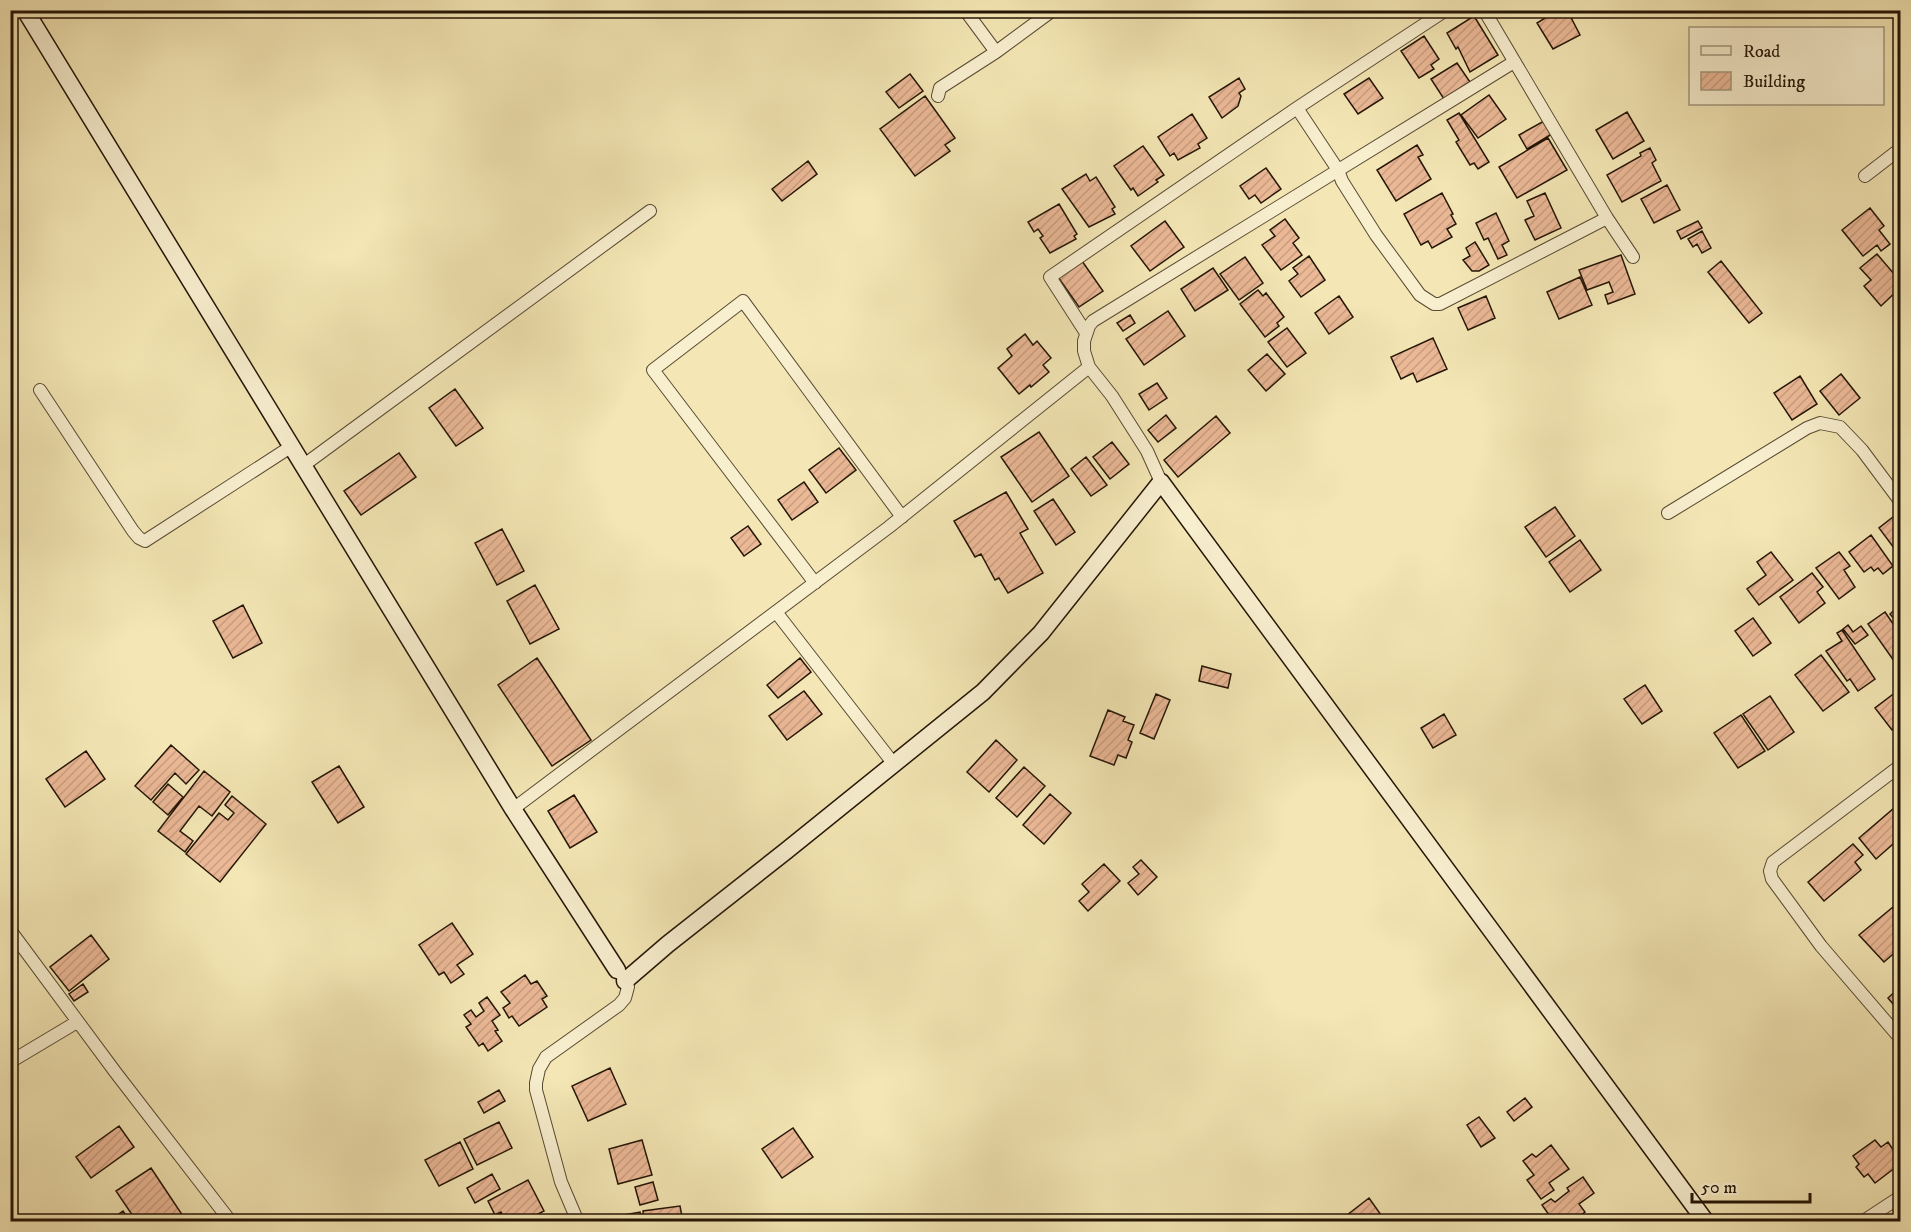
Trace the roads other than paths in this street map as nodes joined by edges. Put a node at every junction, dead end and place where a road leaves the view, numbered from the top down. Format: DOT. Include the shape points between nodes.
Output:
graph roads {
  1 [pos="25,10"];
  2 [pos="965,10"];
  3 [pos="1053,10"];
  4 [pos="1446,10"];
  5 [pos="1484,10"];
  6 [pos="996,52"];
  7 [pos="1514,62"];
  8 [pos="938,96"];
  9 [pos="1297,108"];
  10 [pos="1900,149"];
  11 [pos="1338,170"];
  12 [pos="1865,176"];
  13 [pos="650,211"];
  14 [pos="1607,218"];
  15 [pos="1633,257"];
  16 [pos="1086,333"];
  17 [pos="1089,367"];
  18 [pos="40,390"];
  19 [pos="292,446"];
  20 [pos="304,465"];
  21 [pos="1161,482"];
  22 [pos="1900,501"];
  23 [pos="1668,513"];
  24 [pos="902,517"];
  25 [pos="815,583"];
  26 [pos="776,612"];
  27 [pos="893,763"];
  28 [pos="1900,766"];
  29 [pos="513,809"];
  30 [pos="10,930"];
  31 [pos="621,975"];
  32 [pos="77,1022"];
  33 [pos="1900,1038"];
  34 [pos="10,1062"];
  35 [pos="1900,1197"];
  36 [pos="231,1221"];
  37 [pos="578,1221"];
  38 [pos="1706,1221"];
  39 [pos="1862,1221"];
  1 -- 19 [label="street"];
  2 -- 6 [label="street"];
  3 -- 6 [label="street"];
  4 -- 9 [label="street"];
  5 -- 7 [label="street"];
  6 -- 8 [label="street" via="940,88"];
  7 -- 11 [label="street"];
  7 -- 14 [label="street"];
  9 -- 11 [label="street"];
  9 -- 16 [label="street" via="1050,277"];
  10 -- 12 [label="street"];
  11 -- 14 [label="street" via="1376,235 1420,295 1434,304"];
  11 -- 16 [label="street" via="1094,321"];
  13 -- 20 [label="street"];
  14 -- 15 [label="street"];
  16 -- 17 [label="street" via="1084,351"];
  17 -- 21 [label="street" via="1147,451"];
  17 -- 24 [label="street"];
  18 -- 19 [label="street" via="133,531 145,541"];
  19 -- 20 [label="street"];
  20 -- 29 [label="street"];
  21 -- 27 [label="street" via="1041,633 983,692"];
  21 -- 38 [label="street"];
  22 -- 23 [label="street" via="1840,427 1820,423"];
  24 -- 25 [label="street"];
  24 -- 25 [label="street" via="743,301 653,370"];
  25 -- 26 [label="street"];
  26 -- 27 [label="street"];
  26 -- 29 [label="street"];
  27 -- 31 [label="street" via="668,944"];
  28 -- 33 [label="street" via="1773,862 1770,871 1821,946"];
  29 -- 31 [label="street"];
  30 -- 32 [label="street"];
  31 -- 37 [label="street" via="627,993 622,1002 546,1057 537,1074 541,1111 561,1182"];
  32 -- 34 [label="street"];
  32 -- 36 [label="street"];
  35 -- 39 [label="street"];
}
